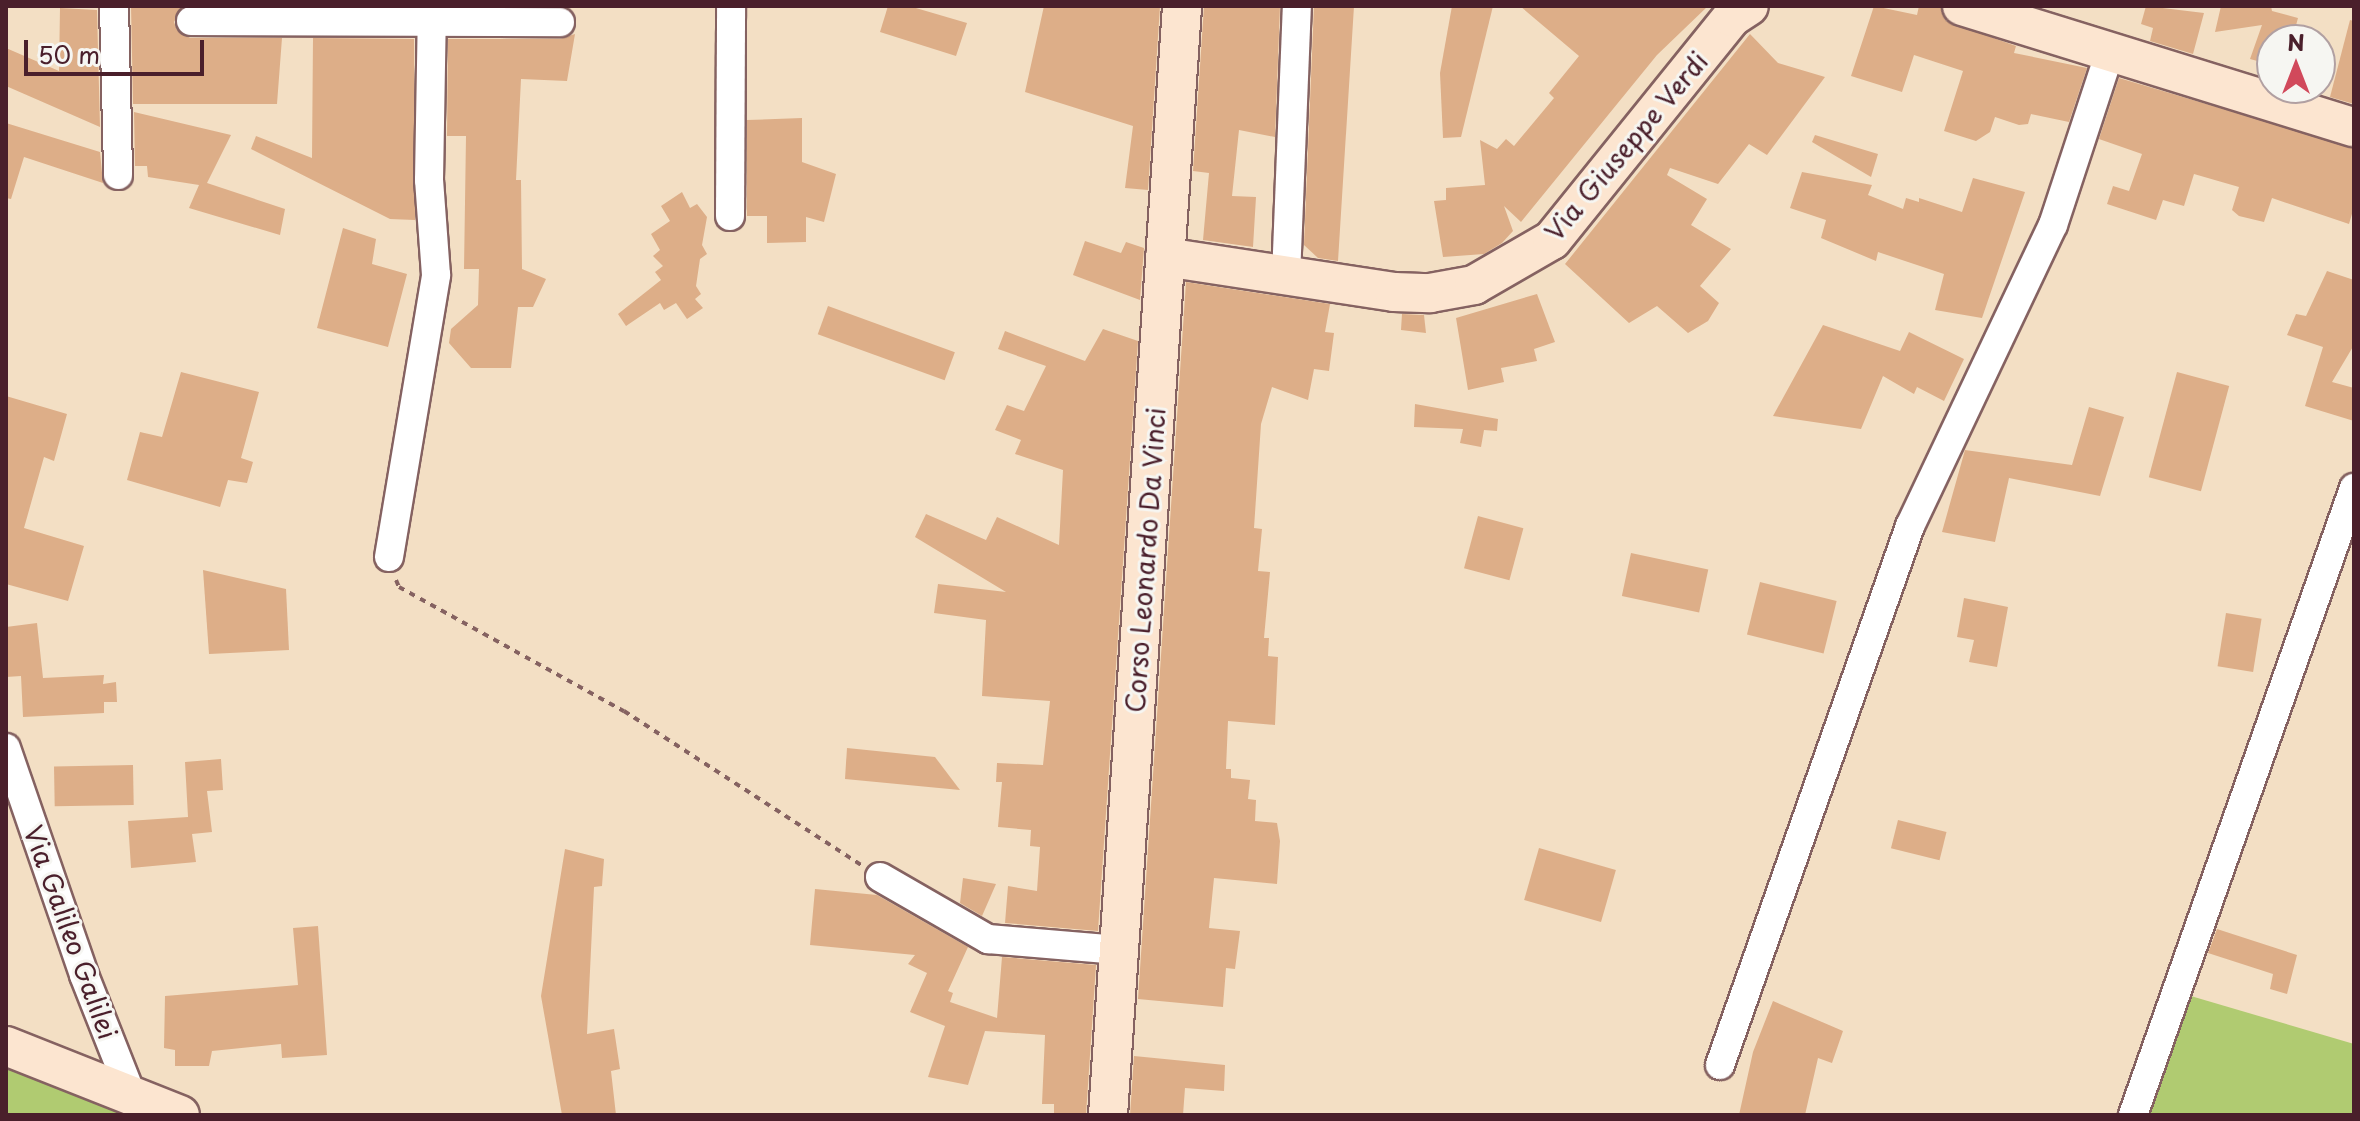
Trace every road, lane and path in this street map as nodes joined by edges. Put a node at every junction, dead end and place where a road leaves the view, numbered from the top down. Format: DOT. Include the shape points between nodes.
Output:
graph roads {
  1 [pos="114,6"];
  2 [pos="731,6"];
  3 [pos="1182,6"];
  4 [pos="1297,6"];
  5 [pos="1749,6"];
  6 [pos="1962,6"];
  7 [pos="432,14"];
  8 [pos="191,21"];
  9 [pos="560,22"];
  10 [pos="2110,52"];
  11 [pos="2354,127"];
  12 [pos="118,175"];
  13 [pos="730,216"];
  14 [pos="1165,257"];
  15 [pos="1286,277"];
  16 [pos="2354,488"];
  17 [pos="389,557"];
  18 [pos="6,748"];
  19 [pos="880,877"];
  20 [pos="1119,950"];
  21 [pos="6,1046"];
  22 [pos="1720,1065"];
  23 [pos="136,1106"];
  24 [pos="180,1115"];
  25 [pos="1108,1115"];
  26 [pos="2133,1115"];
  1 -- 12 [label="street"];
  2 -- 13 [label="street"];
  3 -- 14 [label="street, Corso Leonardo Da Vinci"];
  4 -- 15 [label="street"];
  5 -- 15 [label="street, Via Giuseppe Verdi" via="1732,17 1552,240 1509,269 1474,285 1430,293"];
  6 -- 10 [label="street"];
  7 -- 8 [label="street"];
  7 -- 9 [label="street"];
  7 -- 17 [label="street" via="429,180 436,275"];
  10 -- 11 [label="street"];
  10 -- 22 [label="street" via="2053,225 1910,526"];
  14 -- 15 [label="street, Via Giuseppe Verdi"];
  14 -- 20 [label="street, Corso Leonardo Da Vinci"];
  16 -- 26 [label="street"];
  17 -- 19 [label="path" via="399,587 624,711"];
  18 -- 23 [label="street, Via Galileo Galilei"];
  19 -- 20 [label="street" via="988,939"];
  20 -- 25 [label="street, Corso Leonardo Da Vinci"];
  21 -- 23 [label="street"];
  23 -- 24 [label="street"];
}
